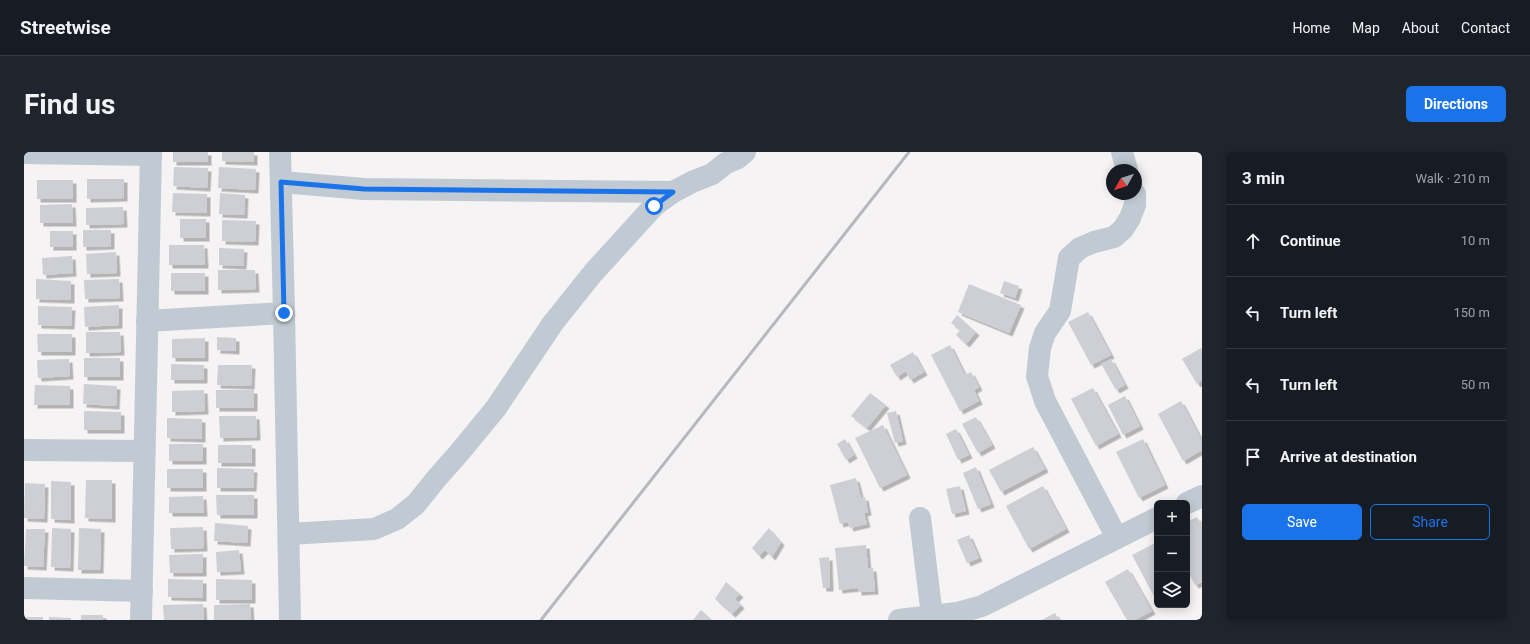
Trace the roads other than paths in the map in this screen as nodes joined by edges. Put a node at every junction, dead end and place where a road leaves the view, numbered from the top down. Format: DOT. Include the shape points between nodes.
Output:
graph roads {
  1 [pos="280,152"];
  2 [pos="745,152"];
  3 [pos="1122,152"];
  4 [pos="24,153"];
  5 [pos="150,153"];
  6 [pos="1125,164"];
  7 [pos="281,182"];
  8 [pos="673,192"];
  9 [pos="1135,200"];
  10 [pos="284,313"];
  11 [pos="147,321"];
  12 [pos="24,450"];
  13 [pos="144,450"];
  14 [pos="1202,496"];
  15 [pos="1190,502"];
  16 [pos="920,518"];
  17 [pos="1154,520"];
  18 [pos="289,534"];
  19 [pos="1117,538"];
  20 [pos="24,588"];
  21 [pos="142,591"];
  22 [pos="932,616"];
  23 [pos="141,620"];
  24 [pos="290,620"];
  25 [pos="899,620"];
  1 -- 7 [label="street"];
  2 -- 8 [label="street" via="712,174"];
  3 -- 6 [label="street"];
  4 -- 5 [label="street"];
  5 -- 11 [label="street"];
  7 -- 8 [label="street" via="364,189"];
  7 -- 10 [label="street"];
  8 -- 18 [label="street" via="654,206 593,273 552,323 496,408 416,504 397,519 374,529"];
  9 -- 19 [label="street" via="1130,218 1114,237 1080,248 1069,258 1060,311 1045,333 1040,348 1037,376 1045,401"];
  10 -- 11 [label="street"];
  10 -- 18 [label="street"];
  11 -- 13 [label="street"];
  12 -- 13 [label="street"];
  13 -- 21 [label="street"];
  14 -- 15 [label="street"];
  16 -- 22 [label="street"];
  17 -- 19 [label="street"];
  18 -- 24 [label="street"];
  19 -- 22 [label="street" via="982,606"];
  20 -- 21 [label="street"];
  21 -- 23 [label="street"];
  22 -- 25 [label="street"];
}
